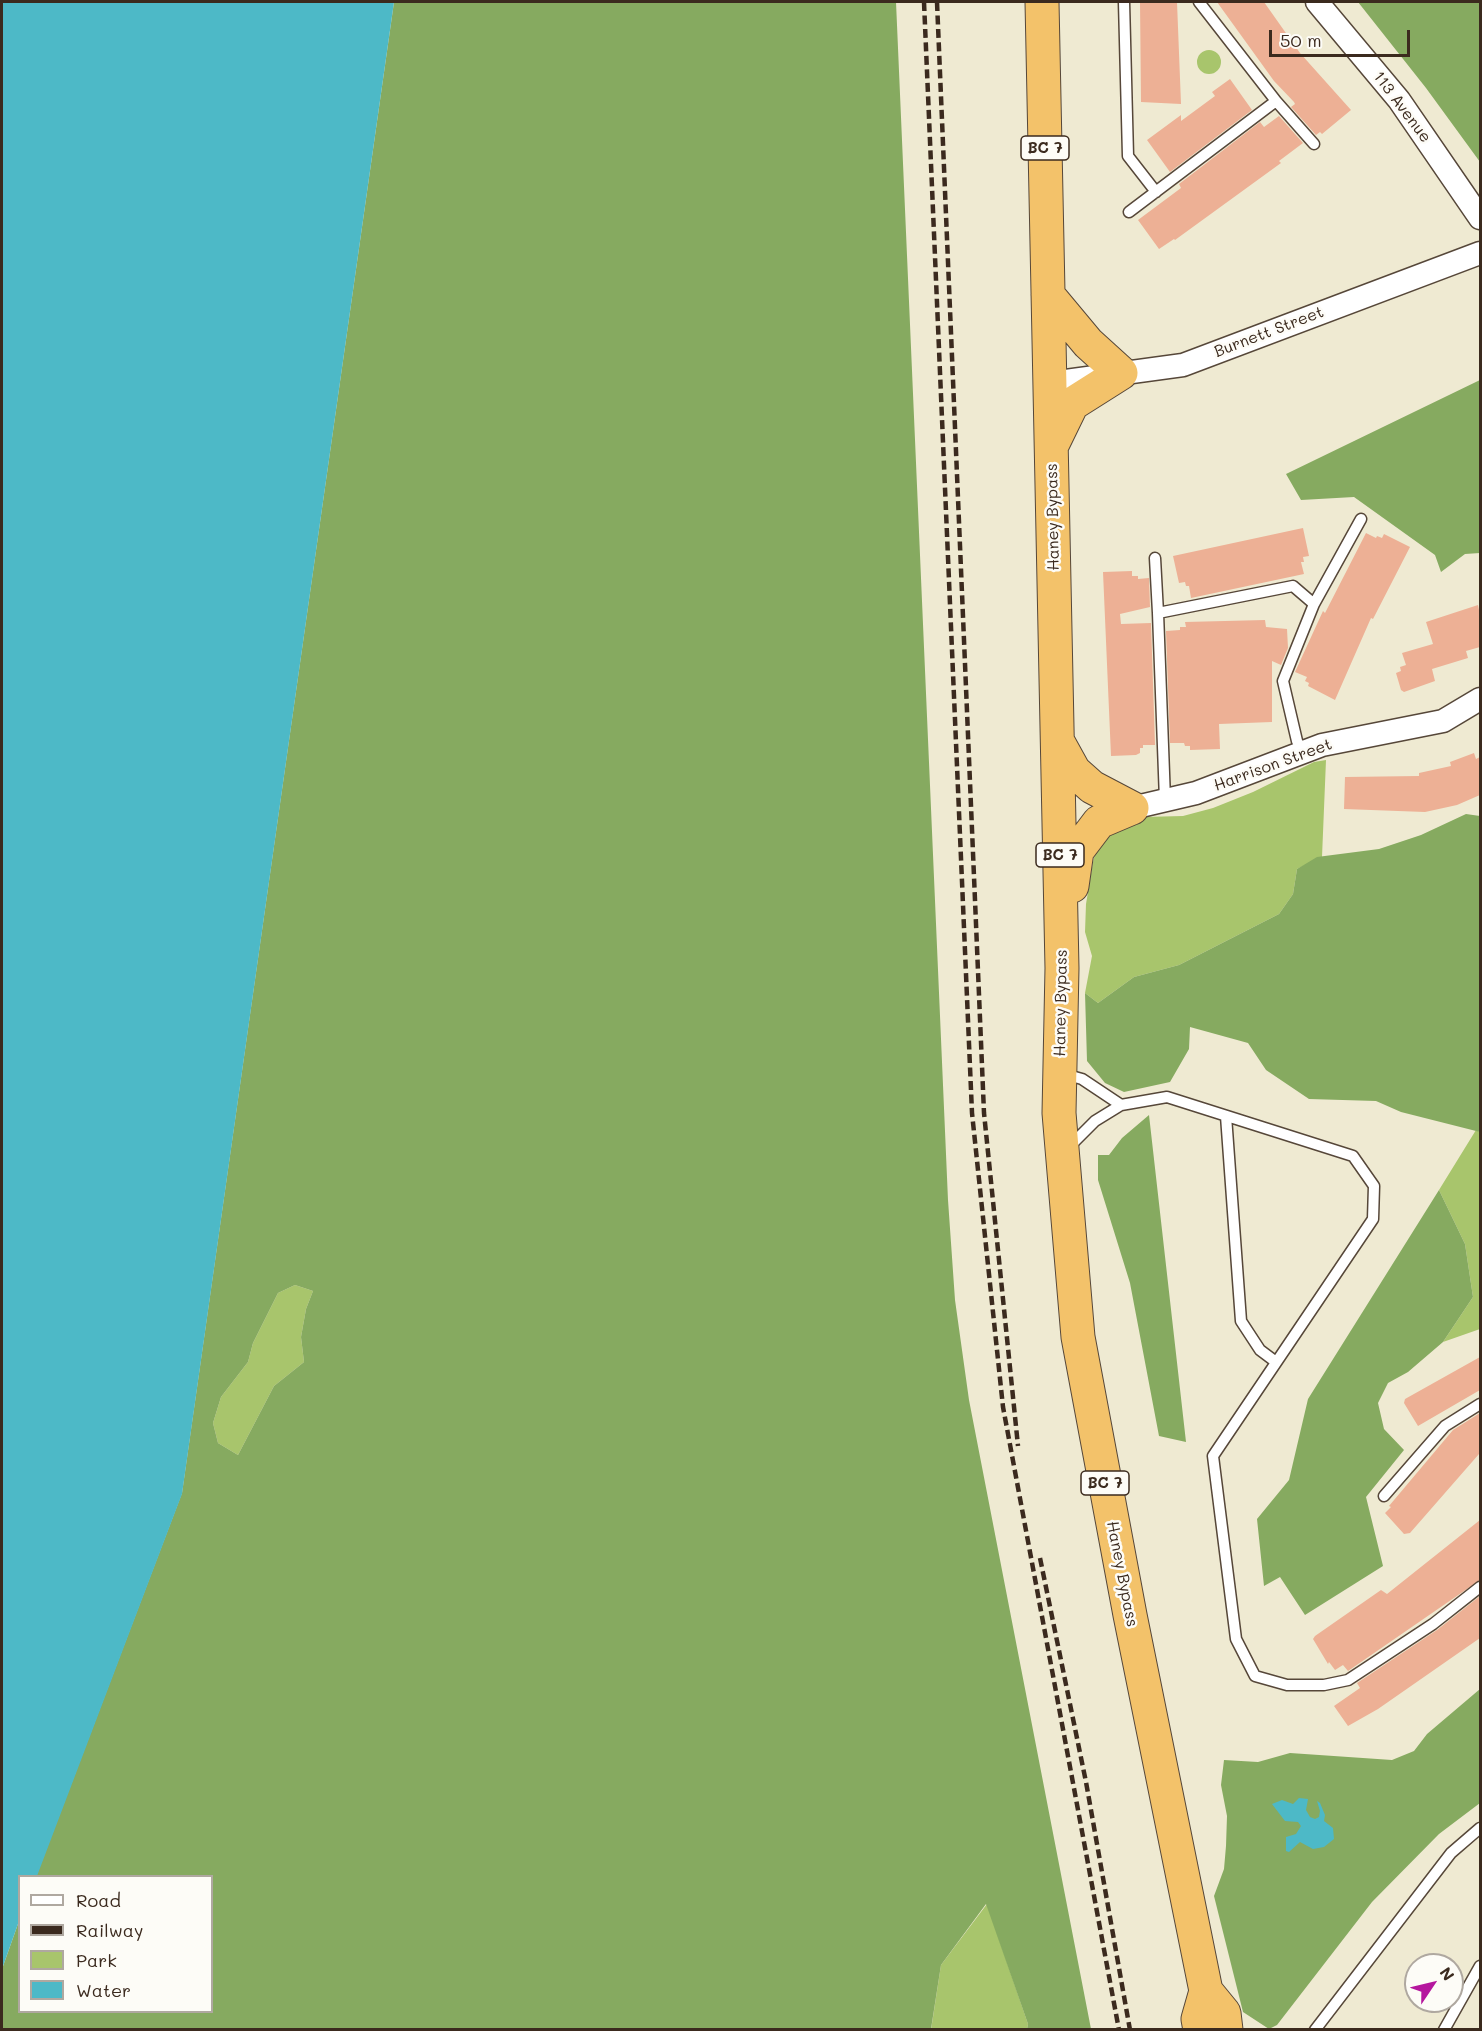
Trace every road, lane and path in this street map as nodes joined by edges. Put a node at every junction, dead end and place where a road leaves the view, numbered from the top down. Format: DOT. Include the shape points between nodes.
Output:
graph roads {
  1 [pos="1042,2"];
  2 [pos="1125,2"];
  3 [pos="1199,2"];
  4 [pos="1317,2"];
  5 [pos="1276,101"];
  6 [pos="1314,144"];
  7 [pos="1156,192"];
  8 [pos="1129,212"];
  9 [pos="1480,218"];
  10 [pos="1480,253"];
  11 [pos="1048,295"];
  12 [pos="1121,373"];
  13 [pos="1051,382"];
  14 [pos="1052,446"];
  15 [pos="1361,519"];
  16 [pos="1155,558"];
  17 [pos="1314,604"];
  18 [pos="1158,613"];
  19 [pos="1480,699"];
  20 [pos="1058,742"];
  21 [pos="1303,753"];
  22 [pos="1165,800"];
  23 [pos="1132,808"];
  24 [pos="1062,968"];
  25 [pos="1060,1072"];
  26 [pos="1121,1105"];
  27 [pos="1226,1116"];
  28 [pos="1062,1154"];
  29 [pos="1276,1362"];
  30 [pos="1480,1404"];
  31 [pos="1383,1496"];
  32 [pos="1480,1587"];
  33 [pos="1480,1828"];
  34 [pos="1480,1966"];
  35 [pos="1206,1991"];
  36 [pos="1200,2030"];
  37 [pos="1226,2030"];
  38 [pos="1315,2030"];
  39 [pos="1444,2030"];
  1 -- 11 [label="highway, Haney Bypass / BC 7"];
  2 -- 7 [label="lane" via="1128,156"];
  3 -- 5 [label="lane"];
  4 -- 9 [label="street, 113 Avenue" via="1399,100"];
  5 -- 6 [label="lane"];
  5 -- 7 [label="lane"];
  7 -- 8 [label="lane"];
  10 -- 12 [label="street, Burnett Street" via="1183,364"];
  11 -- 12 [label="highway" via="1088,343"];
  11 -- 13 [label="highway, Haney Bypass / BC 7"];
  12 -- 13 [label="street, Burnett Street"];
  12 -- 14 [label="highway" via="1072,404"];
  13 -- 14 [label="highway, Haney Bypass / BC 7"];
  14 -- 20 [label="highway, Haney Bypass / BC 7"];
  15 -- 17 [label="lane"];
  16 -- 18 [label="lane"];
  17 -- 18 [label="lane" via="1293,586"];
  17 -- 21 [label="lane" via="1283,681"];
  18 -- 22 [label="lane"];
  19 -- 21 [label="street, Harrison Street" via="1443,721 1322,745"];
  20 -- 23 [label="highway" via="1074,771 1092,787"];
  20 -- 24 [label="highway, Haney Bypass / BC 7"];
  21 -- 22 [label="street, Harrison Street" via="1196,793"];
  22 -- 23 [label="street, Harrison Street"];
  23 -- 24 [label="highway" via="1099,822 1077,851"];
  24 -- 25 [label="highway, Haney Bypass / BC 7"];
  25 -- 26 [label="lane" via="1082,1079"];
  25 -- 28 [label="highway, Haney Bypass / BC 7"];
  26 -- 27 [label="lane" via="1167,1097"];
  26 -- 28 [label="lane" via="1095,1121"];
  27 -- 29 [label="lane" via="1241,1321 1260,1350"];
  27 -- 29 [label="lane" via="1353,1156 1374,1186 1373,1219"];
  28 -- 35 [label="highway, Haney Bypass / BC 7" via="1078,1337"];
  29 -- 32 [label="lane" via="1212,1456 1236,1639 1255,1676 1287,1685 1324,1685 1348,1680 1433,1624"];
  30 -- 31 [label="lane" via="1445,1426"];
  33 -- 38 [label="lane" via="1451,1853"];
  34 -- 39 [label="lane"];
  35 -- 36 [label="highway, Haney Bypass / BC 7" via="1198,2019"];
  35 -- 37 [label="highway, Haney Bypass / BC 7" via="1224,2013"];
}
